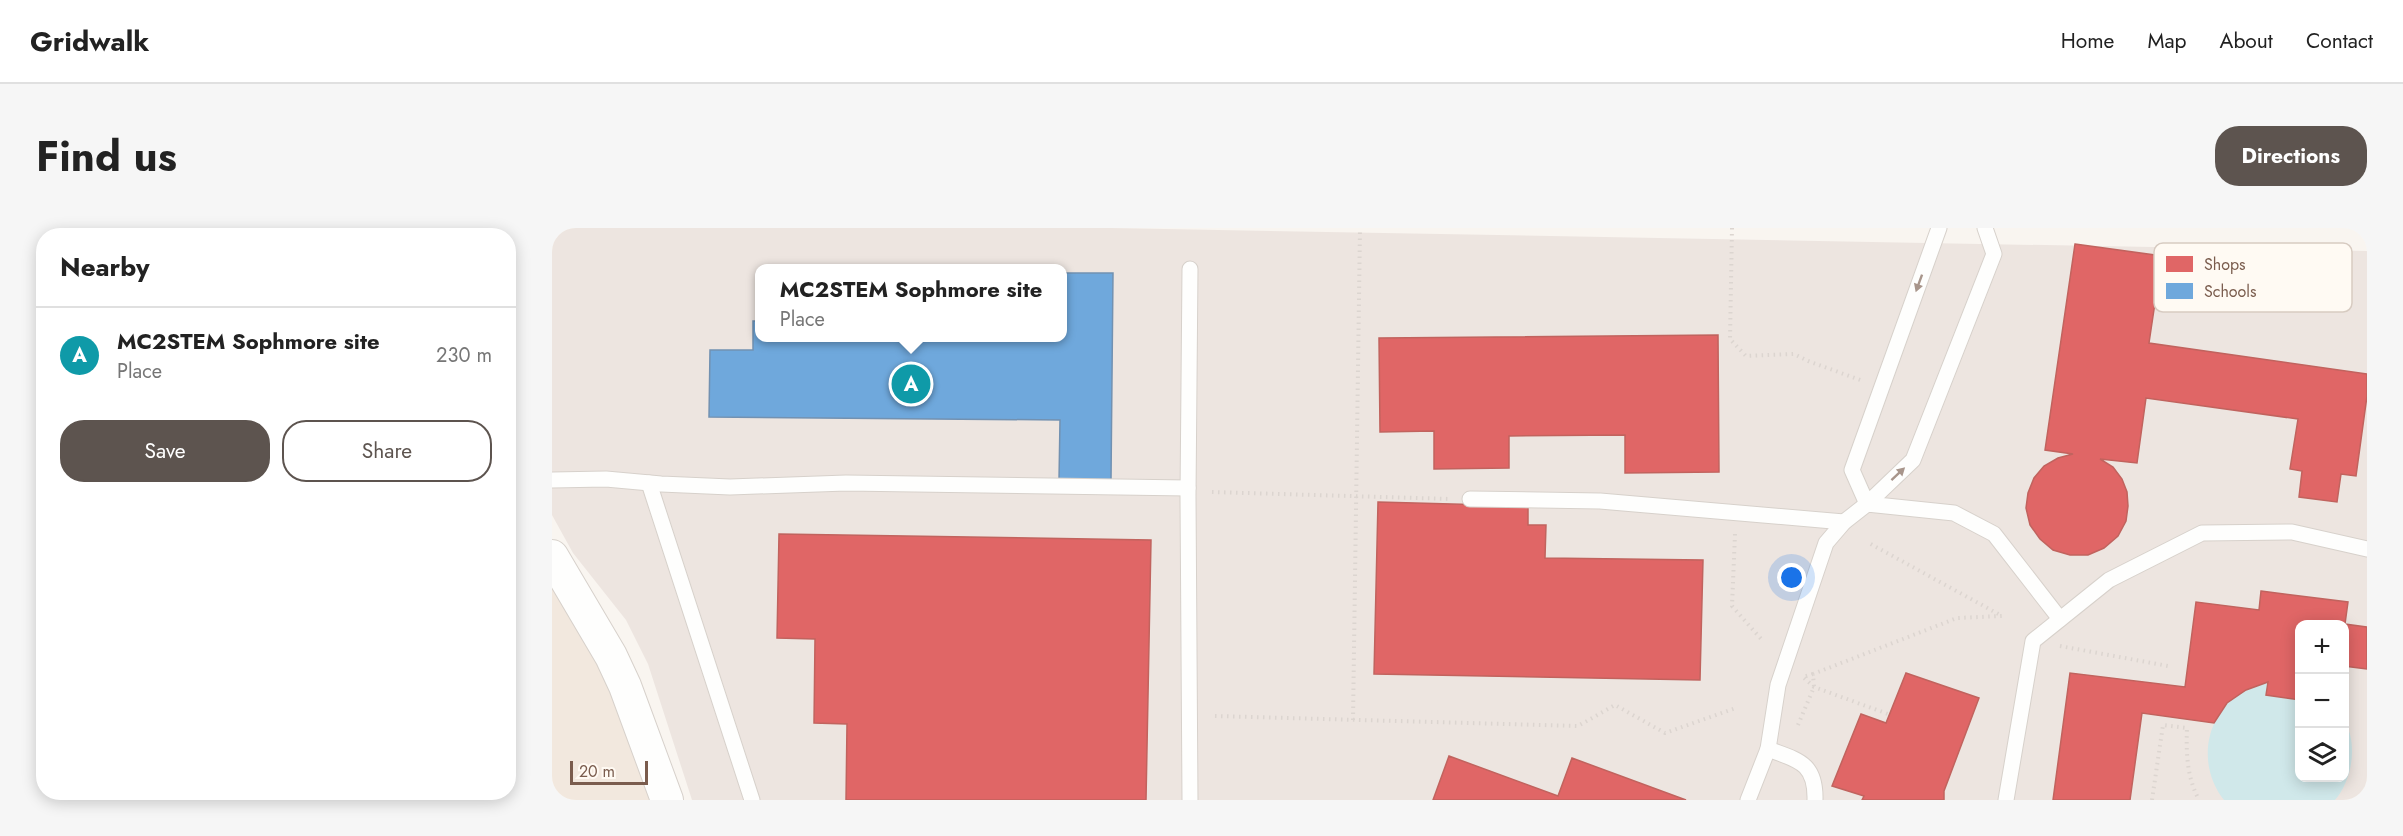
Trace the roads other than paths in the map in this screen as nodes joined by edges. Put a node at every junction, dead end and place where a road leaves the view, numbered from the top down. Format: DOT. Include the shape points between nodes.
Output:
graph roads {
  1 [pos="1939,228"];
  2 [pos="1985,228"];
  3 [pos="1190,269"];
  4 [pos="552,480"];
  5 [pos="649,483"];
  6 [pos="1188,488"];
  7 [pos="1470,499"];
  8 [pos="1867,504"];
  9 [pos="1844,522"];
  10 [pos="2367,549"];
  11 [pos="552,556"];
  12 [pos="2060,619"];
  13 [pos="1768,749"];
  14 [pos="667,800"];
  15 [pos="752,800"];
  16 [pos="1191,800"];
  17 [pos="1748,800"];
  18 [pos="1815,800"];
  19 [pos="2006,800"];
  1 -- 8 [label="lane, one-way" via="1852,470"];
  8 -- 2 [label="lane, one-way" via="1913,460 1994,254"];
  3 -- 6 [label="lane"];
  4 -- 5 [label="lane"];
  5 -- 6 [label="lane" via="730,487 846,483"];
  5 -- 15 [label="lane"];
  6 -- 16 [label="lane"];
  7 -- 9 [label="lane" via="1600,501"];
  8 -- 9 [label="lane"];
  8 -- 12 [label="lane" via="1954,513 1994,534"];
  9 -- 13 [label="lane" via="1826,543 1778,685"];
  10 -- 12 [label="lane" via="2292,532 2202,533 2109,580"];
  11 -- 14 [label="street" via="625,686"];
  12 -- 19 [label="lane" via="2033,640"];
  13 -- 17 [label="lane"];
  13 -- 18 [label="lane" via="1802,761 1813,778"];
}
